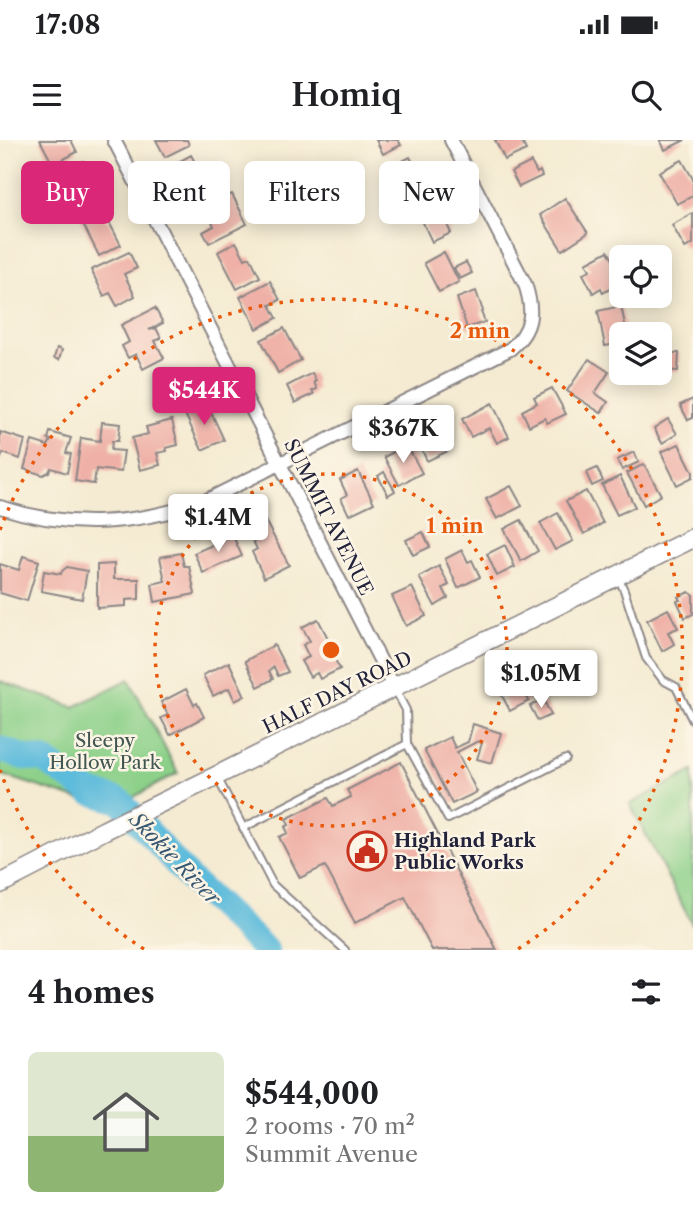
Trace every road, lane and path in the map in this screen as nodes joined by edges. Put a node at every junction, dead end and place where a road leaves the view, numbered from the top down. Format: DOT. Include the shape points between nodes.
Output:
graph roads {
  1 [pos="114,140"];
  2 [pos="451,140"];
  3 [pos="281,464"];
  4 [pos="0,507"];
  5 [pos="693,538"];
  6 [pos="617,576"];
  7 [pos="394,687"];
  8 [pos="693,721"];
  9 [pos="407,744"];
  10 [pos="566,759"];
  11 [pos="216,776"];
  12 [pos="243,828"];
  13 [pos="0,884"];
  14 [pos="345,950"];
  1 -- 3 [label="street, SUMMIT AVENUE"];
  2 -- 3 [label="street" via="525,284 530,314 526,332 510,349"];
  3 -- 4 [label="street" via="203,502 124,521 46,519"];
  3 -- 7 [label="street, SUMMIT AVENUE"];
  5 -- 6 [label="main road, HALF DAY ROAD"];
  6 -- 7 [label="main road, HALF DAY ROAD"];
  6 -- 8 [label="lane" via="646,658 663,680 676,687"];
  7 -- 9 [label="lane" via="406,710"];
  7 -- 11 [label="main road, HALF DAY ROAD"];
  9 -- 10 [label="lane" via="448,819"];
  9 -- 12 [label="lane"];
  11 -- 12 [label="lane"];
  11 -- 13 [label="main road, HALF DAY ROAD"];
  12 -- 14 [label="lane" via="273,885"];
}
